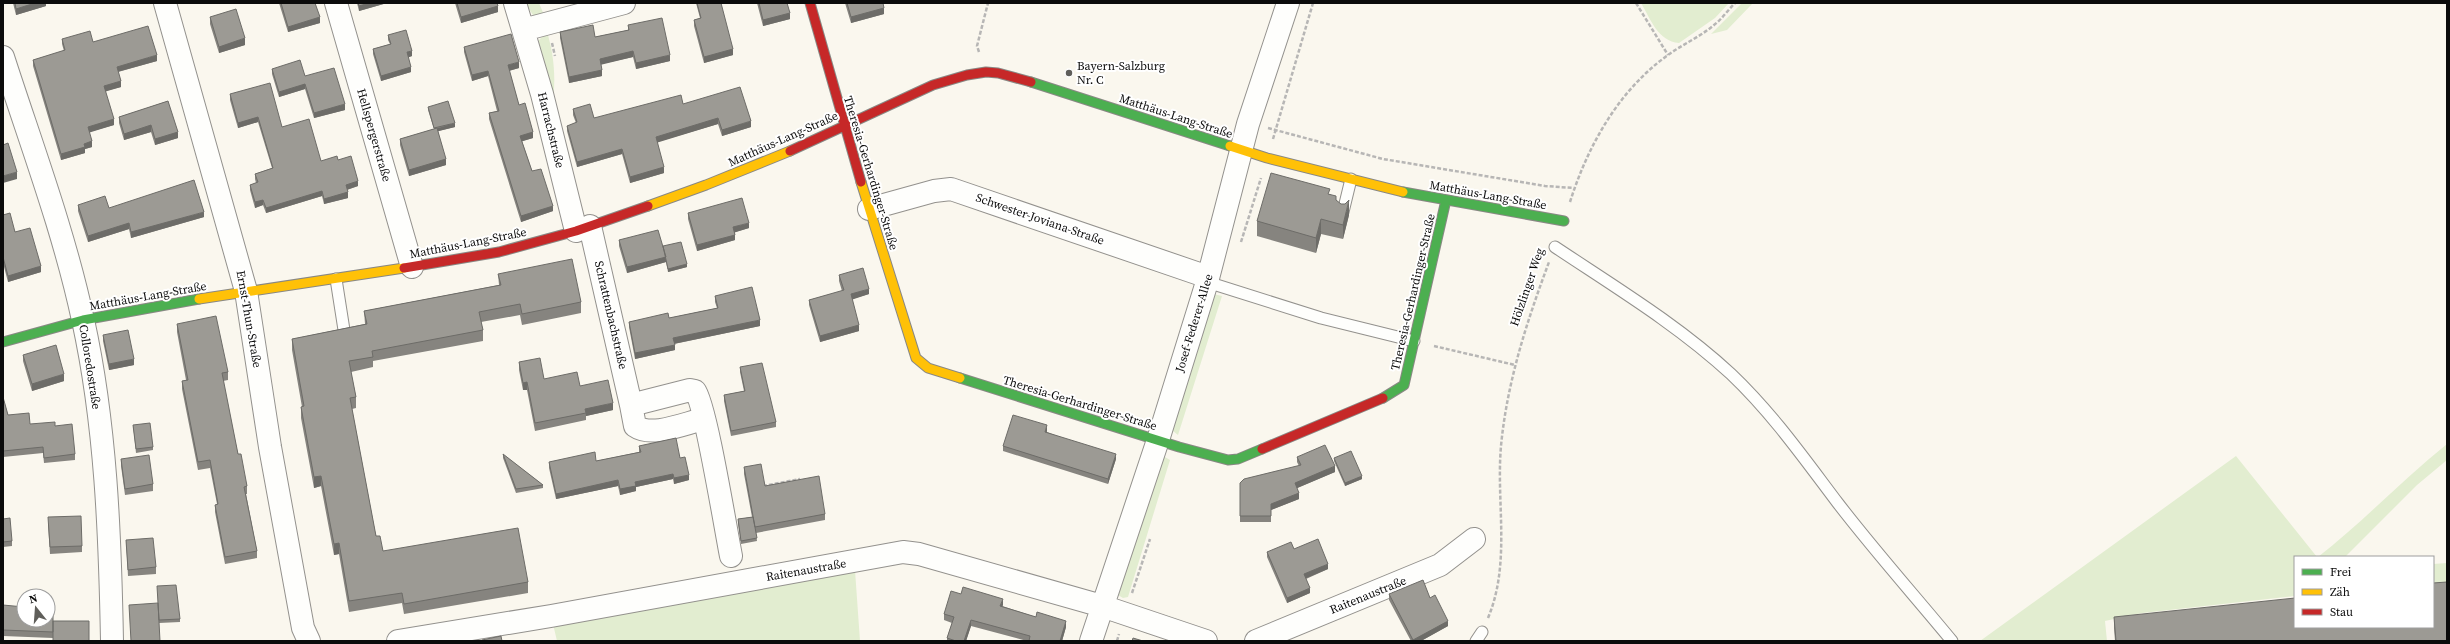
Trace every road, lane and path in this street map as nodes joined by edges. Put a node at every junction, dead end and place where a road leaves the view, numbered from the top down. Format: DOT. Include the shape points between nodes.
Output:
graph roads {
  1 [pos="165,3"];
  2 [pos="336,3"];
  3 [pos="515,3"];
  4 [pos="810,3"];
  5 [pos="988,3"];
  6 [pos="1288,3"];
  7 [pos="1636,3"];
  8 [pos="1735,3"];
  9 [pos="616,4"];
  10 [pos="523,30"];
  11 [pos="1668,55"];
  12 [pos="3,57"];
  13 [pos="986,72"];
  14 [pos="1248,124"];
  15 [pos="844,125"];
  16 [pos="1242,150"];
  17 [pos="1351,179"];
  18 [pos="1574,188"];
  19 [pos="1446,200"];
  20 [pos="869,209"];
  21 [pos="1343,212"];
  22 [pos="1564,221"];
  23 [pos="583,228"];
  24 [pos="1555,248"];
  25 [pos="412,267"];
  26 [pos="336,279"];
  27 [pos="1207,280"];
  28 [pos="246,291"];
  29 [pos="83,320"];
  30 [pos="344,330"];
  31 [pos="1414,341"];
  32 [pos="3,342"];
  33 [pos="1515,365"];
  34 [pos="631,404"];
  35 [pos="704,419"];
  36 [pos="1158,440"];
  37 [pos="800,479"];
  38 [pos="756,487"];
  39 [pos="1474,539"];
  40 [pos="731,556"];
  41 [pos="1102,606"];
  42 [pos="1479,637"];
  43 [pos="112,641"];
  44 [pos="309,641"];
  45 [pos="398,641"];
  46 [pos="1090,641"];
  47 [pos="1206,641"];
  48 [pos="1256,641"];
  49 [pos="1952,641"];
  1 -- 28 [label="street, Ernst-Thun-Straße"];
  2 -- 25 [label="street, Hellspergerstraße"];
  3 -- 10 [label="street, Harrachstraße"];
  4 -- 15 [label="street, Theresia-Gerhardinger-Straße"];
  5 -- 13 [label="path" via="977,46"];
  6 -- 14 [label="street, Josef-Federer-Allee"];
  7 -- 11 [label="path"];
  8 -- 11 [label="path" via="1715,25"];
  9 -- 10 [label="street"];
  10 -- 23 [label="street, Harrachstraße"];
  11 -- 18 [label="path" via="1612,110"];
  12 -- 29 [label="street, Colloredostraße"];
  13 -- 15 [label="street, Matthäus-Lang-Straße" via="933,85"];
  13 -- 16 [label="street, Matthäus-Lang-Straße" via="1049,88"];
  14 -- 16 [label="street, Josef-Federer-Allee"];
  14 -- 18 [label="path" via="1383,159 1545,186"];
  15 -- 20 [label="street, Theresia-Gerhardinger-Straße"];
  15 -- 23 [label="street, Matthäus-Lang-Straße" via="769,160 706,185"];
  16 -- 17 [label="street, Matthäus-Lang-Straße"];
  16 -- 27 [label="street, Josef-Federer-Allee"];
  17 -- 19 [label="street, Matthäus-Lang-Straße"];
  17 -- 21 [label="lane"];
  18 -- 22 [label="path"];
  19 -- 22 [label="street, Matthäus-Lang-Straße"];
  19 -- 31 [label="street, Theresia-Gerhardinger-Straße"];
  20 -- 27 [label="street, Schwester-Joviana-Straße" via="950,189"];
  20 -- 36 [label="street, Theresia-Gerhardinger-Straße" via="910,343 916,358 928,368"];
  23 -- 25 [label="street, Matthäus-Lang-Straße" via="499,252"];
  23 -- 34 [label="street, Schrattenbachstraße"];
  24 -- 33 [label="path, Hölzlinger Weg"];
  24 -- 49 [label="lane" via="1660,317 1736,379 1778,424 1838,503"];
  25 -- 26 [label="street, Matthäus-Lang-Straße"];
  26 -- 28 [label="street, Matthäus-Lang-Straße"];
  26 -- 30 [label="lane"];
  27 -- 31 [label="lane" via="1322,318"];
  27 -- 36 [label="street, Josef-Federer-Allee"];
  28 -- 29 [label="street, Matthäus-Lang-Straße"];
  28 -- 44 [label="street, Ernst-Thun-Straße" via="270,447 304,628"];
  29 -- 32 [label="street, Matthäus-Lang-Straße"];
  29 -- 43 [label="street, Colloredostraße" via="96,397 104,474"];
  31 -- 33 [label="path"];
  31 -- 36 [label="street, Theresia-Gerhardinger-Straße" via="1404,386 1391,395 1238,459 1228,460"];
  33 -- 42 [label="path, Hölzlinger Weg" via="1505,407 1501,448 1500,574 1494,604"];
  34 -- 35 [label="street, Schrattenbachstraße" via="635,426 642,431"];
  34 -- 35 [label="street" via="695,391 699,395"];
  35 -- 40 [label="street"];
  36 -- 41 [label="street, Josef-Federer-Allee"];
  37 -- 38 [label="path"];
  39 -- 48 [label="street, Raitenaustraße" via="1440,565"];
  41 -- 45 [label="street, Raitenaustraße" via="919,554 903,552"];
  41 -- 46 [label="street, Josef-Federer-Allee"];
  41 -- 47 [label="street, Raitenaustraße"];
}
